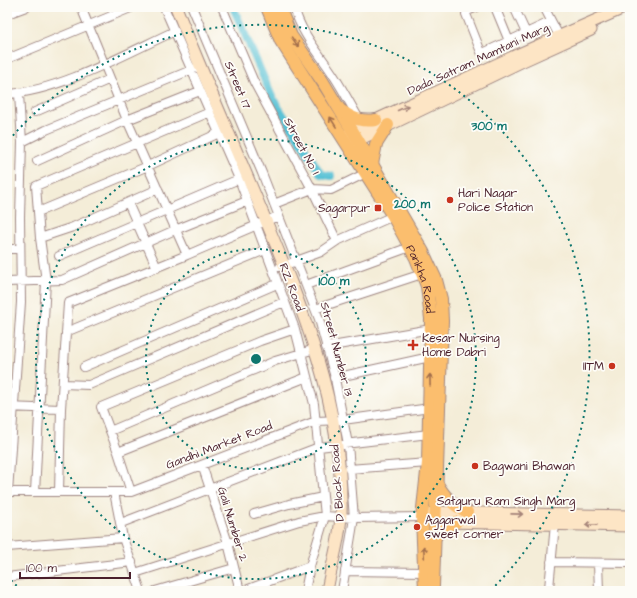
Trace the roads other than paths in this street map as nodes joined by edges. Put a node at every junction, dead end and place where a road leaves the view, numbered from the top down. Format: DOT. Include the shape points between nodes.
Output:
graph roads {
  1 [pos="26,7"];
  2 [pos="81,7"];
  3 [pos="133,7"];
  4 [pos="164,7"];
  5 [pos="176,7"];
  6 [pos="192,7"];
  7 [pos="222,7"];
  8 [pos="267,7"];
  9 [pos="279,7"];
  10 [pos="294,7"];
  11 [pos="477,7"];
  12 [pos="495,7"];
  13 [pos="514,7"];
  14 [pos="544,7"];
  15 [pos="626,7"];
  16 [pos="630,13"];
  17 [pos="7,14"];
  18 [pos="550,22"];
  19 [pos="88,26"];
  20 [pos="175,31"];
  21 [pos="526,33"];
  22 [pos="558,36"];
  23 [pos="509,41"];
  24 [pos="7,58"];
  25 [pos="104,64"];
  26 [pos="195,68"];
  27 [pos="110,79"];
  28 [pos="200,91"];
  29 [pos="7,94"];
  30 [pos="19,94"];
  31 [pos="119,99"];
  32 [pos="340,109"];
  33 [pos="35,112"];
  34 [pos="210,112"];
  35 [pos="127,120"];
  36 [pos="359,120"];
  37 [pos="376,120"];
  38 [pos="388,125"];
  39 [pos="219,133"];
  40 [pos="350,139"];
  41 [pos="22,142"];
  42 [pos="139,143"];
  43 [pos="37,161"];
  44 [pos="148,166"];
  45 [pos="369,168"];
  46 [pos="262,173"];
  47 [pos="238,179"];
  48 [pos="158,189"];
  49 [pos="312,189"];
  50 [pos="247,201"];
  51 [pos="128,203"];
  52 [pos="274,204"];
  53 [pos="166,211"];
  54 [pos="38,212"];
  55 [pos="278,216"];
  56 [pos="393,216"];
  57 [pos="138,223"];
  58 [pos="261,223"];
  59 [pos="175,230"];
  60 [pos="40,238"];
  61 [pos="337,241"];
  62 [pos="147,242"];
  63 [pos="410,246"];
  64 [pos="7,249"];
  65 [pos="20,250"];
  66 [pos="265,250"];
  67 [pos="187,255"];
  68 [pos="59,256"];
  69 [pos="291,263"];
  70 [pos="157,268"];
  71 [pos="272,270"];
  72 [pos="422,274"];
  73 [pos="21,281"];
  74 [pos="46,281"];
  75 [pos="7,282"];
  76 [pos="277,284"];
  77 [pos="306,286"];
  78 [pos="284,302"];
  79 [pos="315,309"];
  80 [pos="295,329"];
  81 [pos="431,329"];
  82 [pos="66,332"];
  83 [pos="321,348"];
  84 [pos="301,353"];
  85 [pos="430,357"];
  86 [pos="84,367"];
  87 [pos="307,377"];
  88 [pos="334,378"];
  89 [pos="63,384"];
  90 [pos="10,407"];
  91 [pos="39,407"];
  92 [pos="430,408"];
  93 [pos="61,409"];
  94 [pos="338,420"];
  95 [pos="316,421"];
  96 [pos="110,431"];
  97 [pos="429,434"];
  98 [pos="342,444"];
  99 [pos="319,448"];
  100 [pos="118,452"];
  101 [pos="428,463"];
  102 [pos="202,465"];
  103 [pos="349,469"];
  104 [pos="437,484"];
  105 [pos="210,489"];
  106 [pos="8,492"];
  107 [pos="35,492"];
  108 [pos="59,492"];
  109 [pos="114,492"];
  110 [pos="131,492"];
  111 [pos="324,497"];
  112 [pos="467,512"];
  113 [pos="254,514"];
  114 [pos="325,516"];
  115 [pos="341,516"];
  116 [pos="630,516"];
  117 [pos="422,517"];
  118 [pos="435,517"];
  119 [pos="354,518"];
  120 [pos="456,522"];
  121 [pos="121,523"];
  122 [pos="555,524"];
  123 [pos="630,526"];
  124 [pos="434,537"];
  125 [pos="123,538"];
  126 [pos="228,543"];
  127 [pos="7,547"];
  128 [pos="132,562"];
  129 [pos="551,562"];
  130 [pos="630,562"];
  131 [pos="598,563"];
  132 [pos="310,566"];
  133 [pos="234,568"];
  134 [pos="345,571"];
  135 [pos="425,572"];
  136 [pos="135,573"];
  137 [pos="7,578"];
  138 [pos="142,591"];
  139 [pos="154,591"];
  140 [pos="240,591"];
  141 [pos="244,591"];
  142 [pos="305,591"];
  143 [pos="327,591"];
  144 [pos="342,591"];
  145 [pos="425,591"];
  146 [pos="433,591"];
  147 [pos="551,591"];
  148 [pos="598,591"];
  1 -- 17 [label="street"];
  2 -- 19 [label="street"];
  3 -- 19 [label="street"];
  4 -- 20 [label="street, RZ Road"];
  5 -- 26 [label="street"];
  6 -- 46 [label="street, Street 17"];
  7 -- 49 [label="street, Street No 1" via="254,82"];
  40 -- 8 [label="main road, Pankha Road, one-way" via="281,41"];
  9 -- 32 [label="main road, Pankha Road, one-way" via="291,36"];
  10 -- 36 [label="street" via="314,48 334,76"];
  11 -- 23 [label="street" via="466,14 481,52 483,54"];
  12 -- 23 [label="street"];
  13 -- 21 [label="street"];
  14 -- 18 [label="street"];
  15 -- 22 [label="street, Dada Satram Mamtani Marg"];
  16 -- 38 [label="street, Dada Satram Mamtani Marg" via="523,60"];
  18 -- 21 [label="street"];
  18 -- 22 [label="street"];
  19 -- 24 [label="street"];
  19 -- 25 [label="street"];
  20 -- 25 [label="street"];
  20 -- 26 [label="street, RZ Road"];
  21 -- 23 [label="street"];
  37 -- 22 [label="street, Dada Satram Mamtani Marg, one-way"];
  25 -- 27 [label="street"];
  25 -- 30 [label="street" via="59,83"];
  26 -- 28 [label="street, RZ Road"];
  26 -- 31 [label="street"];
  26 -- 58 [label="street"];
  27 -- 31 [label="street"];
  27 -- 33 [label="street"];
  28 -- 34 [label="street, RZ Road"];
  28 -- 35 [label="street"];
  29 -- 30 [label="street"];
  30 -- 41 [label="street"];
  31 -- 35 [label="street"];
  31 -- 41 [label="street"];
  32 -- 36 [label="main road"];
  32 -- 40 [label="main road, Pankha Road"];
  34 -- 39 [label="street, RZ Road"];
  34 -- 42 [label="street"];
  35 -- 42 [label="street"];
  35 -- 43 [label="street"];
  36 -- 37 [label="main road"];
  37 -- 40 [label="street, Dada Satram Mamtani Marg"];
  38 -- 40 [label="street, Dada Satram Mamtani Marg"];
  38 -- 45 [label="main road" via="376,144"];
  39 -- 44 [label="street"];
  39 -- 47 [label="street, RZ Road"];
  40 -- 45 [label="main road, Pankha Road"];
  41 -- 65 [label="street"];
  42 -- 44 [label="street"];
  42 -- 54 [label="street" via="36,186"];
  44 -- 48 [label="street"];
  44 -- 54 [label="street"];
  45 -- 49 [label="street" via="331,190"];
  45 -- 56 [label="main road, Pankha Road"];
  45 -- 104 [label="main road, Pankha Road" via="423,252 436,280 441,299"];
  46 -- 52 [label="street, Street Number 13"];
  47 -- 50 [label="street, RZ Road"];
  47 -- 53 [label="street"];
  48 -- 51 [label="street"];
  48 -- 53 [label="street"];
  49 -- 52 [label="street"];
  49 -- 61 [label="street, Street No 1"];
  50 -- 58 [label="street, RZ Road"];
  50 -- 59 [label="street"];
  51 -- 57 [label="street"];
  51 -- 60 [label="street"];
  52 -- 55 [label="street, Street Number 13"];
  53 -- 57 [label="street"];
  53 -- 59 [label="street"];
  54 -- 60 [label="street"];
  55 -- 58 [label="street"];
  55 -- 69 [label="street, Street Number 13"];
  56 -- 61 [label="street"];
  56 -- 63 [label="main road, Pankha Road"];
  57 -- 62 [label="street"];
  57 -- 68 [label="street"];
  58 -- 66 [label="street, RZ Road"];
  58 -- 67 [label="street"];
  58 -- 69 [label="street"];
  59 -- 62 [label="street"];
  59 -- 67 [label="street"];
  60 -- 74 [label="street"];
  61 -- 69 [label="street" via="321,252"];
  62 -- 70 [label="street"];
  62 -- 74 [label="street" via="62,280"];
  63 -- 72 [label="main road, Pankha Road"];
  63 -- 77 [label="street"];
  64 -- 65 [label="street"];
  65 -- 73 [label="street"];
  66 -- 71 [label="street, RZ Road"];
  66 -- 82 [label="street"];
  67 -- 70 [label="street"];
  69 -- 71 [label="street"];
  69 -- 77 [label="street, Street Number 13"];
  69 -- 83 [label="street"];
  70 -- 82 [label="street" via="68,303"];
  71 -- 76 [label="street, RZ Road"];
  72 -- 79 [label="street"];
  72 -- 81 [label="main road, Pankha Road" via="430,301"];
  73 -- 74 [label="street"];
  73 -- 75 [label="street"];
  73 -- 90 [label="street"];
  74 -- 91 [label="street"];
  76 -- 78 [label="street, RZ Road"];
  76 -- 86 [label="street"];
  77 -- 79 [label="street, Street Number 13"];
  78 -- 80 [label="street, RZ Road"];
  78 -- 89 [label="street" via="89,385"];
  79 -- 83 [label="street, Street Number 13"];
  80 -- 84 [label="street, RZ Road"];
  80 -- 96 [label="street" via="101,407"];
  81 -- 83 [label="street"];
  81 -- 85 [label="main road, Pankha Road"];
  82 -- 89 [label="street"];
  83 -- 84 [label="street"];
  83 -- 88 [label="street, Street Number 13"];
  83 -- 94 [label="street"];
  84 -- 87 [label="street, RZ Road"];
  84 -- 96 [label="street" via="275,361"];
  85 -- 88 [label="street"];
  92 -- 85 [label="main road, Pankha Road, one-way"];
  87 -- 95 [label="street, RZ Road"];
  87 -- 100 [label="street"];
  88 -- 94 [label="street, Street Number 13"];
  89 -- 93 [label="street"];
  90 -- 91 [label="street"];
  90 -- 106 [label="street"];
  91 -- 93 [label="street"];
  91 -- 107 [label="street"];
  92 -- 94 [label="street, Gandhi Market Road"];
  92 -- 97 [label="main road, Pankha Road"];
  93 -- 108 [label="street"];
  94 -- 95 [label="street, Gandhi Market Road"];
  94 -- 98 [label="street"];
  95 -- 99 [label="street, RZ Road"];
  95 -- 102 [label="street, Gandhi Market Road"];
  96 -- 100 [label="street"];
  97 -- 98 [label="street"];
  97 -- 101 [label="main road, Pankha Road"];
  98 -- 99 [label="street"];
  98 -- 103 [label="street, D Block Road"];
  98 -- 115 [label="street"];
  99 -- 105 [label="street"];
  99 -- 111 [label="street, RZ Road"];
  100 -- 110 [label="street"];
  101 -- 103 [label="street"];
  101 -- 117 [label="main road, Pankha Road"];
  102 -- 105 [label="street, Gali Number 2"];
  102 -- 110 [label="street, Gandhi Market Road"];
  103 -- 119 [label="street, D Block Road"];
  104 -- 112 [label="main road" via="445,498"];
  104 -- 118 [label="main road, Pankha Road"];
  105 -- 121 [label="street"];
  105 -- 126 [label="street, Gali Number 2"];
  106 -- 107 [label="street"];
  107 -- 108 [label="street"];
  108 -- 109 [label="street"];
  109 -- 110 [label="street"];
  109 -- 121 [label="street"];
  111 -- 113 [label="street"];
  111 -- 114 [label="street, RZ Road"];
  112 -- 116 [label="street, Satguru Ram Singh Marg, one-way"];
  112 -- 118 [label="street, Satguru Ram Singh Marg"];
  114 -- 115 [label="street"];
  114 -- 126 [label="street" via="299,521"];
  114 -- 132 [label="street, RZ Road"];
  115 -- 119 [label="street"];
  115 -- 143 [label="street"];
  117 -- 118 [label="street, Satguru Ram Singh Marg"];
  117 -- 119 [label="street"];
  135 -- 117 [label="main road, Pankha Road, one-way"];
  118 -- 120 [label="street, Satguru Ram Singh Marg"];
  118 -- 124 [label="main road, Pankha Road"];
  119 -- 134 [label="street, D Block Road"];
  120 -- 122 [label="street, Satguru Ram Singh Marg"];
  120 -- 124 [label="main road" via="441,528"];
  121 -- 125 [label="street"];
  123 -- 122 [label="street, Satguru Ram Singh Marg, one-way"];
  122 -- 129 [label="street"];
  124 -- 146 [label="main road, Pankha Road"];
  125 -- 127 [label="street"];
  125 -- 128 [label="street"];
  126 -- 133 [label="street, Gali Number 2"];
  126 -- 136 [label="street"];
  128 -- 136 [label="street"];
  128 -- 137 [label="street"];
  129 -- 131 [label="street"];
  129 -- 147 [label="street"];
  130 -- 131 [label="street"];
  131 -- 148 [label="street"];
  132 -- 141 [label="street"];
  132 -- 142 [label="street, RZ Road"];
  133 -- 139 [label="street"];
  133 -- 140 [label="street, Gali Number 2"];
  134 -- 135 [label="street"];
  134 -- 144 [label="street, D Block Road"];
  135 -- 145 [label="main road, Pankha Road"];
  136 -- 138 [label="street"];
}
